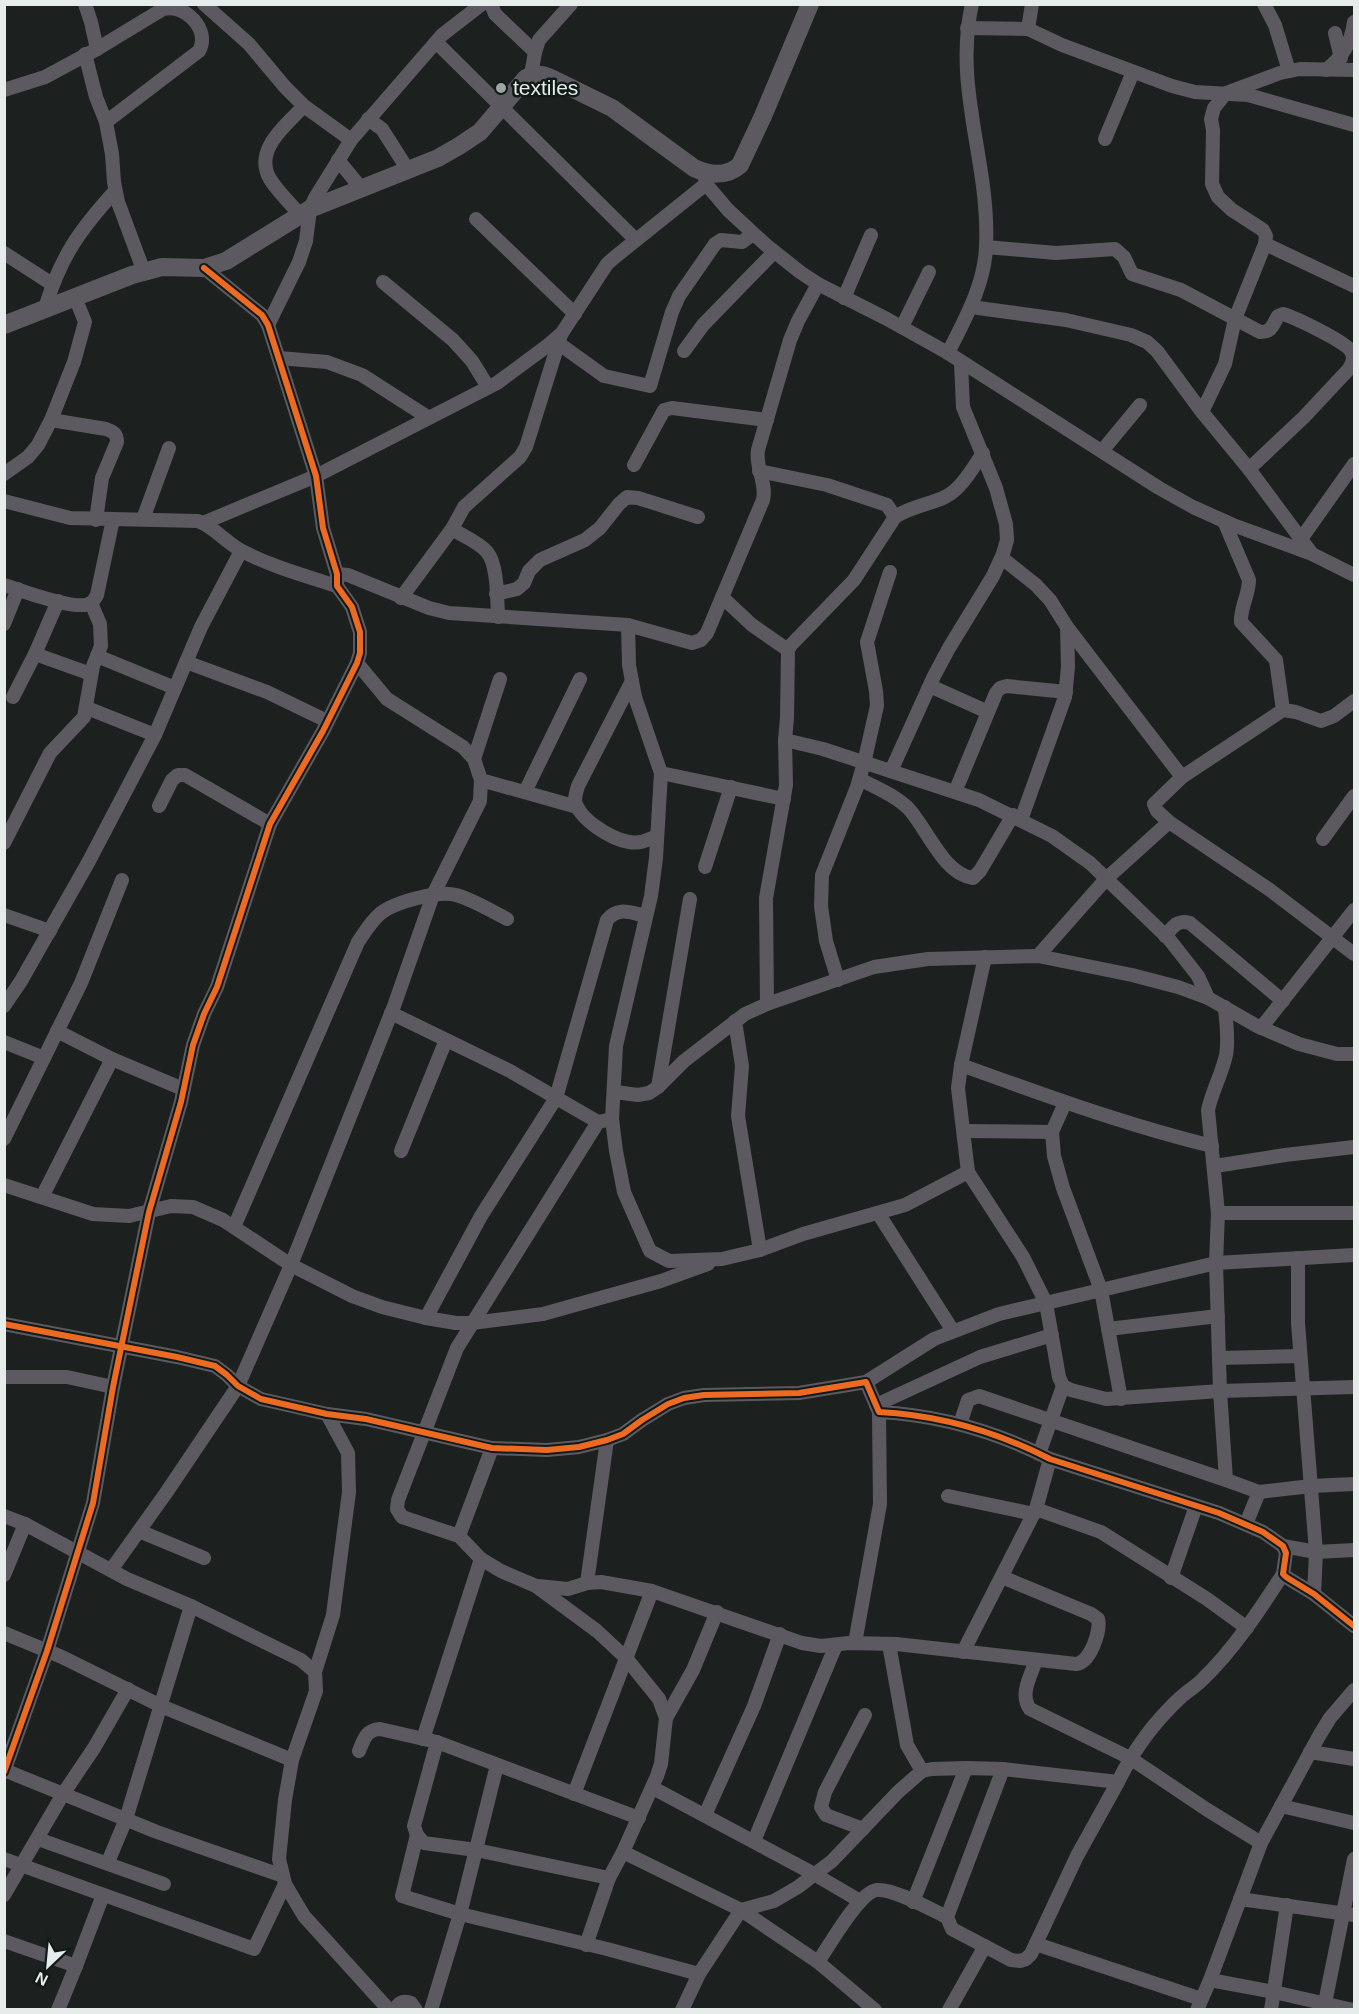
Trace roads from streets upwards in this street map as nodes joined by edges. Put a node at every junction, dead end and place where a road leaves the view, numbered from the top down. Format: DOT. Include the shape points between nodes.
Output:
graph roads {
  1 [pos="85,4"];
  2 [pos="199,4"];
  3 [pos="204,4"];
  4 [pos="491,4"];
  5 [pos="571,4"];
  6 [pos="972,4"];
  7 [pos="1032,4"];
  8 [pos="1264,4"];
  9 [pos="809,5"];
  10 [pos="478,6"];
  11 [pos="188,15"];
  12 [pos="1354,22"];
  13 [pos="967,28"];
  14 [pos="1028,29"];
  15 [pos="1335,33"];
  16 [pos="436,42"];
  17 [pos="91,51"];
  18 [pos="535,52"];
  19 [pos="1341,58"];
  20 [pos="1326,70"];
  21 [pos="1354,70"];
  22 [pos="1289,71"];
  23 [pos="1133,72"];
  24 [pos="531,75"];
  25 [pos="4,90"];
  26 [pos="1226,93"];
  27 [pos="304,106"];
  28 [pos="501,108"];
  29 [pos="368,119"];
  30 [pos="106,122"];
  31 [pos="1354,125"];
  32 [pos="1105,139"];
  33 [pos="351,141"];
  34 [pos="338,160"];
  35 [pos="408,170"];
  36 [pos="705,178"];
  37 [pos="361,188"];
  38 [pos="116,191"];
  39 [pos="305,212"];
  40 [pos="476,219"];
  41 [pos="753,234"];
  42 [pos="871,235"];
  43 [pos="636,240"];
  44 [pos="1265,244"];
  45 [pos="986,247"];
  46 [pos="4,252"];
  47 [pos="774,252"];
  48 [pos="204,268"];
  49 [pos="144,272"];
  50 [pos="929,272"];
  51 [pos="383,282"];
  52 [pos="52,284"];
  53 [pos="818,284"];
  54 [pos="1354,286"];
  55 [pos="75,297"];
  56 [pos="844,298"];
  57 [pos="971,307"];
  58 [pos="45,308"];
  59 [pos="574,314"];
  60 [pos="1235,319"];
  61 [pos="4,325"];
  62 [pos="268,325"];
  63 [pos="902,327"];
  64 [pos="560,338"];
  65 [pos="684,351"];
  66 [pos="948,353"];
  67 [pos="279,357"];
  68 [pos="961,363"];
  69 [pos="1353,366"];
  70 [pos="488,387"];
  71 [pos="1140,405"];
  72 [pos="1202,412"];
  73 [pos="429,418"];
  74 [pos="51,420"];
  75 [pos="767,420"];
  76 [pos="169,448"];
  77 [pos="1102,451"];
  78 [pos="983,453"];
  79 [pos="1354,464"];
  80 [pos="634,465"];
  81 [pos="1249,469"];
  82 [pos="759,471"];
  83 [pos="4,474"];
  84 [pos="316,476"];
  85 [pos="4,501"];
  86 [pos="698,517"];
  87 [pos="895,517"];
  88 [pos="96,519"];
  89 [pos="113,519"];
  90 [pos="143,519"];
  91 [pos="1224,521"];
  92 [pos="203,523"];
  93 [pos="452,529"];
  94 [pos="1301,539"];
  95 [pos="241,551"];
  96 [pos="1312,554"];
  97 [pos="1002,558"];
  98 [pos="890,572"];
  99 [pos="1354,575"];
  100 [pos="337,580"];
  101 [pos="11,587"];
  102 [pos="496,594"];
  103 [pos="722,597"];
  104 [pos="401,598"];
  105 [pos="58,601"];
  106 [pos="91,603"];
  107 [pos="498,617"];
  108 [pos="4,624"];
  109 [pos="628,625"];
  110 [pos="1067,627"];
  111 [pos="788,650"];
  112 [pos="35,654"];
  113 [pos="97,656"];
  114 [pos="186,662"];
  115 [pos="357,663"];
  116 [pos="91,674"];
  117 [pos="500,679"];
  118 [pos="580,679"];
  119 [pos="632,681"];
  120 [pos="930,686"];
  121 [pos="175,688"];
  122 [pos="1066,692"];
  123 [pos="13,697"];
  124 [pos="1354,701"];
  125 [pos="87,708"];
  126 [pos="1283,710"];
  127 [pos="988,712"];
  128 [pos="327,722"];
  129 [pos="155,735"];
  130 [pos="785,740"];
  131 [pos="474,759"];
  132 [pos="864,763"];
  133 [pos="891,771"];
  134 [pos="662,772"];
  135 [pos="1182,777"];
  136 [pos="860,779"];
  137 [pos="482,780"];
  138 [pos="731,787"];
  139 [pos="525,792"];
  140 [pos="955,792"];
  141 [pos="1354,796"];
  142 [pos="784,798"];
  143 [pos="159,806"];
  144 [pos="577,807"];
  145 [pos="1017,818"];
  146 [pos="1168,822"];
  147 [pos="270,824"];
  148 [pos="657,836"];
  149 [pos="1323,839"];
  150 [pos="4,843"];
  151 [pos="705,867"];
  152 [pos="1106,879"];
  153 [pos="122,880"];
  154 [pos="433,895"];
  155 [pos="690,899"];
  156 [pos="1354,910"];
  157 [pos="4,915"];
  158 [pos="646,916"];
  159 [pos="507,919"];
  160 [pos="50,931"];
  161 [pos="1165,936"];
  162 [pos="1333,938"];
  163 [pos="1354,954"];
  164 [pos="1038,956"];
  165 [pos="985,957"];
  166 [pos="838,980"];
  167 [pos="1208,998"];
  168 [pos="1283,1001"];
  169 [pos="767,1004"];
  170 [pos="4,1006"];
  171 [pos="1225,1007"];
  172 [pos="391,1013"];
  173 [pos="735,1021"];
  174 [pos="1262,1028"];
  175 [pos="57,1031"];
  176 [pos="446,1040"];
  177 [pos="4,1042"];
  178 [pos="1354,1054"];
  179 [pos="44,1058"];
  180 [pos="112,1059"];
  181 [pos="961,1065"];
  182 [pos="658,1087"];
  183 [pos="183,1089"];
  184 [pos="615,1092"];
  185 [pos="556,1098"];
  186 [pos="1065,1103"];
  187 [pos="605,1121"];
  188 [pos="964,1131"];
  189 [pos="1052,1132"];
  190 [pos="4,1139"];
  191 [pos="1212,1146"];
  192 [pos="1354,1148"];
  193 [pos="401,1151"];
  194 [pos="1215,1166"];
  195 [pos="968,1172"];
  196 [pos="4,1185"];
  197 [pos="42,1197"];
  198 [pos="149,1212"];
  199 [pos="878,1213"];
  200 [pos="1218,1213"];
  201 [pos="1354,1213"];
  202 [pos="234,1227"];
  203 [pos="760,1250"];
  204 [pos="1354,1255"];
  205 [pos="1298,1258"];
  206 [pos="722,1259"];
  207 [pos="1216,1263"];
  208 [pos="291,1265"];
  209 [pos="1101,1290"];
  210 [pos="1046,1303"];
  211 [pos="1218,1316"];
  212 [pos="426,1318"];
  213 [pos="472,1323"];
  214 [pos="4,1324"];
  215 [pos="1108,1329"];
  216 [pos="953,1331"];
  217 [pos="1052,1335"];
  218 [pos="121,1345"];
  219 [pos="1300,1356"];
  220 [pos="1219,1358"];
  221 [pos="4,1377"];
  222 [pos="866,1382"];
  223 [pos="238,1386"];
  224 [pos="1064,1386"];
  225 [pos="113,1387"];
  226 [pos="1354,1387"];
  227 [pos="1302,1389"];
  228 [pos="1220,1391"];
  229 [pos="1121,1399"];
  230 [pos="877,1409"];
  231 [pos="327,1414"];
  232 [pos="1050,1420"];
  233 [pos="960,1424"];
  234 [pos="423,1432"];
  235 [pos="607,1440"];
  236 [pos="492,1448"];
  237 [pos="1044,1456"];
  238 [pos="1226,1480"];
  239 [pos="1354,1484"];
  240 [pos="1311,1486"];
  241 [pos="1259,1492"];
  242 [pos="948,1496"];
  243 [pos="1196,1506"];
  244 [pos="1035,1512"];
  245 [pos="4,1516"];
  246 [pos="25,1524"];
  247 [pos="1246,1524"];
  248 [pos="139,1531"];
  249 [pos="459,1536"];
  250 [pos="1283,1546"];
  251 [pos="1354,1550"];
  252 [pos="77,1552"];
  253 [pos="1316,1552"];
  254 [pos="204,1558"];
  255 [pos="481,1559"];
  256 [pos="111,1570"];
  257 [pos="1283,1574"];
  258 [pos="4,1575"];
  259 [pos="1002,1577"];
  260 [pos="1172,1578"];
  261 [pos="587,1583"];
  262 [pos="536,1586"];
  263 [pos="652,1590"];
  264 [pos="1314,1594"];
  265 [pos="191,1606"];
  266 [pos="717,1612"];
  267 [pos="1354,1626"];
  268 [pos="1247,1628"];
  269 [pos="4,1633"];
  270 [pos="780,1634"];
  271 [pos="855,1643"];
  272 [pos="889,1644"];
  273 [pos="836,1645"];
  274 [pos="47,1651"];
  275 [pos="963,1652"];
  276 [pos="626,1658"];
  277 [pos="1036,1660"];
  278 [pos="315,1672"];
  279 [pos="129,1689"];
  280 [pos="1354,1690"];
  281 [pos="161,1706"];
  282 [pos="865,1715"];
  283 [pos="666,1718"];
  284 [pos="430,1740"];
  285 [pos="359,1751"];
  286 [pos="1310,1752"];
  287 [pos="1130,1758"];
  288 [pos="1354,1759"];
  289 [pos="292,1760"];
  290 [pos="497,1765"];
  291 [pos="966,1768"];
  292 [pos="1003,1769"];
  293 [pos="5,1771"];
  294 [pos="922,1771"];
  295 [pos="1118,1782"];
  296 [pos="653,1788"];
  297 [pos="63,1794"];
  298 [pos="574,1794"];
  299 [pos="1281,1806"];
  300 [pos="705,1815"];
  301 [pos="639,1818"];
  302 [pos="126,1819"];
  303 [pos="1354,1823"];
  304 [pos="863,1829"];
  305 [pos="417,1835"];
  306 [pos="38,1839"];
  307 [pos="754,1841"];
  308 [pos="1261,1843"];
  309 [pos="476,1850"];
  310 [pos="623,1851"];
  311 [pos="4,1859"];
  312 [pos="1354,1860"];
  313 [pos="108,1862"];
  314 [pos="23,1866"];
  315 [pos="814,1874"];
  316 [pos="609,1878"];
  317 [pos="284,1880"];
  318 [pos="165,1884"];
  319 [pos="4,1895"];
  320 [pos="102,1895"];
  321 [pos="1240,1899"];
  322 [pos="860,1901"];
  323 [pos="913,1902"];
  324 [pos="1287,1905"];
  325 [pos="741,1910"];
  326 [pos="460,1914"];
  327 [pos="1349,1914"];
  328 [pos="947,1917"];
  329 [pos="4,1941"];
  330 [pos="1036,1944"];
  331 [pos="586,1945"];
  332 [pos="985,1946"];
  333 [pos="818,1962"];
  334 [pos="76,1966"];
  335 [pos="699,1974"];
  336 [pos="1210,1980"];
  337 [pos="1274,1992"];
  338 [pos="1325,2003"];
  339 [pos="1199,2005"];
  340 [pos="58,2010"];
  341 [pos="389,2010"];
  342 [pos="396,2010"];
  343 [pos="417,2010"];
  344 [pos="431,2010"];
  345 [pos="682,2010"];
  346 [pos="874,2010"];
  347 [pos="949,2010"];
  348 [pos="1271,2010"];
  349 [pos="1353,2010"];
  1 -- 17 [label="street" via="91,22"];
  2 -- 11 [label="street"];
  3 -- 27 [label="street" via="249,44"];
  4 -- 18 [label="street" via="495,14"];
  5 -- 18 [label="street" via="540,40"];
  6 -- 13 [label="street"];
  7 -- 14 [label="street"];
  8 -- 22 [label="street"];
  9 -- 36 [label="street" via="740,165 734,171"];
  10 -- 16 [label="street"];
  11 -- 17 [label="street" via="170,7 163,9"];
  11 -- 30 [label="street" via="203,36 199,51"];
  12 -- 19 [label="street" via="1352,37"];
  13 -- 14 [label="street"];
  13 -- 45 [label="street" via="967,90 985,196"];
  14 -- 23 [label="street"];
  15 -- 19 [label="street"];
  16 -- 28 [label="street"];
  16 -- 29 [label="street"];
  17 -- 25 [label="street" via="45,77"];
  17 -- 30 [label="street" via="96,97"];
  18 -- 24 [label="street"];
  19 -- 20 [label="street"];
  20 -- 21 [label="street"];
  20 -- 22 [label="street"];
  22 -- 26 [label="street"];
  23 -- 26 [label="street" via="1195,92"];
  23 -- 32 [label="street"];
  24 -- 28 [label="street"];
  24 -- 36 [label="street" via="551,78 612,108"];
  26 -- 31 [label="street" via="1248,95"];
  26 -- 44 [label="street" via="1211,119 1212,184 1218,197 1232,210 1263,230"];
  27 -- 33 [label="street"];
  27 -- 39 [label="street" via="270,144 265,165 272,182"];
  28 -- 35 [label="street" via="470,139"];
  28 -- 43 [label="street"];
  29 -- 33 [label="street"];
  29 -- 35 [label="street" via="382,129"];
  30 -- 38 [label="street"];
  33 -- 34 [label="street"];
  34 -- 37 [label="street"];
  34 -- 39 [label="street"];
  35 -- 37 [label="street"];
  36 -- 41 [label="street" via="728,210"];
  36 -- 43 [label="street"];
  37 -- 39 [label="street"];
  38 -- 49 [label="street"];
  38 -- 52 [label="street" via="71,246"];
  39 -- 48 [label="street" via="226,261"];
  39 -- 62 [label="street" via="303,252"];
  40 -- 59 [label="street"];
  41 -- 47 [label="street"];
  41 -- 64 [label="street" via="742,242 721,240 715,244 679,296 650,386 604,376"];
  42 -- 56 [label="street"];
  43 -- 59 [label="street" via="607,264"];
  44 -- 54 [label="street"];
  44 -- 60 [label="street"];
  45 -- 57 [label="street"];
  45 -- 60 [label="street" via="1056,253 1115,249 1124,257 1131,274 1181,290"];
  46 -- 52 [label="street"];
  47 -- 53 [label="street"];
  47 -- 65 [label="street" via="703,325"];
  48 -- 49 [label="street" via="162,267"];
  48 -- 62 [label="street" via="262,315"];
  49 -- 55 [label="street"];
  50 -- 63 [label="street"];
  51 -- 70 [label="street" via="453,340"];
  52 -- 58 [label="street"];
  53 -- 56 [label="street"];
  53 -- 75 [label="street" via="790,340"];
  55 -- 58 [label="street"];
  55 -- 74 [label="street" via="85,322"];
  56 -- 63 [label="street"];
  57 -- 66 [label="street"];
  57 -- 72 [label="street" via="1066,320 1147,342"];
  58 -- 61 [label="street"];
  59 -- 64 [label="street"];
  60 -- 69 [label="street" via="1267,332 1278,316 1289,316 1344,344 1352,352"];
  60 -- 72 [label="street" via="1225,364"];
  62 -- 67 [label="street"];
  63 -- 66 [label="street"];
  64 -- 70 [label="street"];
  64 -- 93 [label="street" via="526,447 520,457 464,507"];
  66 -- 68 [label="street"];
  67 -- 73 [label="street" via="327,362 363,375"];
  67 -- 84 [label="street"];
  68 -- 77 [label="street"];
  68 -- 78 [label="street" via="963,407"];
  69 -- 81 [label="street"];
  70 -- 73 [label="street"];
  71 -- 77 [label="street"];
  72 -- 81 [label="street"];
  73 -- 84 [label="street"];
  74 -- 83 [label="street" via="28,457"];
  74 -- 88 [label="street" via="106,429 117,437 102,478"];
  75 -- 80 [label="street" via="664,410"];
  75 -- 82 [label="street" via="756,460"];
  76 -- 90 [label="street"];
  77 -- 91 [label="street" via="1159,488"];
  78 -- 87 [label="street" via="952,493"];
  78 -- 97 [label="street" via="1006,524"];
  79 -- 94 [label="street"];
  81 -- 94 [label="street"];
  82 -- 87 [label="street" via="827,485 887,505"];
  82 -- 103 [label="street" via="764,481 763,500"];
  84 -- 92 [label="street"];
  84 -- 100 [label="street" via="323,528"];
  85 -- 88 [label="street" via="70,518"];
  86 -- 102 [label="street" via="627,497 585,540 540,560 517,589"];
  87 -- 111 [label="street" via="854,580"];
  88 -- 89 [label="street"];
  89 -- 90 [label="street"];
  89 -- 106 [label="street" via="97,596"];
  90 -- 92 [label="street"];
  91 -- 96 [label="street"];
  91 -- 126 [label="street" via="1249,580 1242,622 1276,660"];
  92 -- 95 [label="street"];
  93 -- 102 [label="street" via="486,551 494,566"];
  93 -- 104 [label="street"];
  94 -- 96 [label="street"];
  95 -- 100 [label="street" via="262,561"];
  95 -- 114 [label="street"];
  96 -- 99 [label="street"];
  97 -- 110 [label="street" via="1043,593"];
  97 -- 120 [label="street"];
  98 -- 132 [label="street" via="867,642 877,706"];
  100 -- 104 [label="street" via="360,579"];
  100 -- 115 [label="street" via="360,632"];
  101 -- 105 [label="street"];
  101 -- 108 [label="street"];
  102 -- 107 [label="street"];
  103 -- 109 [label="street" via="707,633 692,643"];
  103 -- 111 [label="street" via="752,626"];
  104 -- 107 [label="street" via="449,612"];
  105 -- 106 [label="street" via="81,606"];
  105 -- 112 [label="street"];
  106 -- 113 [label="street" via="100,624 101,646"];
  107 -- 109 [label="street"];
  109 -- 119 [label="street"];
  110 -- 122 [label="street"];
  110 -- 135 [label="street"];
  111 -- 130 [label="street"];
  112 -- 116 [label="street"];
  112 -- 123 [label="street"];
  113 -- 116 [label="street"];
  113 -- 121 [label="street"];
  114 -- 121 [label="street"];
  114 -- 128 [label="street" via="267,692"];
  115 -- 128 [label="street"];
  115 -- 131 [label="street" via="387,699 463,747"];
  116 -- 125 [label="street"];
  117 -- 131 [label="street"];
  118 -- 139 [label="street"];
  119 -- 134 [label="street" via="641,720"];
  119 -- 144 [label="street" via="578,786"];
  120 -- 127 [label="street"];
  120 -- 133 [label="street"];
  121 -- 129 [label="street"];
  122 -- 127 [label="street" via="1007,686 1000,688"];
  122 -- 145 [label="street"];
  124 -- 126 [label="street" via="1321,721"];
  125 -- 129 [label="street"];
  125 -- 150 [label="street" via="80,722 50,753"];
  126 -- 135 [label="street"];
  127 -- 140 [label="street"];
  128 -- 147 [label="street"];
  129 -- 160 [label="street"];
  130 -- 132 [label="street"];
  130 -- 142 [label="street"];
  131 -- 137 [label="street"];
  132 -- 133 [label="street"];
  132 -- 136 [label="street"];
  133 -- 140 [label="street"];
  134 -- 138 [label="street"];
  134 -- 148 [label="street"];
  135 -- 146 [label="street" via="1154,804"];
  136 -- 145 [label="street" via="906,806 934,847 963,877 973,878 980,871"];
  136 -- 166 [label="street" via="822,875 826,941"];
  137 -- 139 [label="street"];
  137 -- 154 [label="street" via="480,801"];
  138 -- 142 [label="street"];
  138 -- 151 [label="street"];
  139 -- 144 [label="street"];
  140 -- 145 [label="street"];
  141 -- 149 [label="street"];
  142 -- 169 [label="street" via="766,898"];
  143 -- 147 [label="street" via="172,780 185,775"];
  144 -- 148 [label="street" via="587,821 614,837 643,842"];
  145 -- 152 [label="street" via="1052,836"];
  146 -- 152 [label="street"];
  146 -- 162 [label="street" via="1270,890"];
  147 -- 183 [label="street" via="217,987 193,1045"];
  148 -- 158 [label="street"];
  152 -- 161 [label="street"];
  152 -- 164 [label="street"];
  153 -- 175 [label="street" via="81,983"];
  154 -- 159 [label="street" via="455,894"];
  154 -- 172 [label="street"];
  154 -- 202 [label="street" via="381,913 358,942"];
  155 -- 182 [label="street"];
  156 -- 162 [label="street"];
  157 -- 160 [label="street"];
  158 -- 184 [label="street" via="616,1046"];
  158 -- 185 [label="street" via="620,910 607,920"];
  160 -- 170 [label="street"];
  161 -- 167 [label="street" via="1198,976"];
  161 -- 168 [label="street" via="1176,923 1190,923"];
  162 -- 163 [label="street"];
  162 -- 168 [label="street"];
  164 -- 165 [label="street"];
  164 -- 167 [label="street" via="1132,975"];
  165 -- 166 [label="street" via="928,959 874,967"];
  165 -- 181 [label="street"];
  166 -- 169 [label="street"];
  167 -- 171 [label="street"];
  168 -- 174 [label="street"];
  169 -- 173 [label="street"];
  171 -- 174 [label="street"];
  171 -- 191 [label="street" via="1226,1058 1208,1110"];
  172 -- 176 [label="street"];
  172 -- 208 [label="street"];
  173 -- 182 [label="street"];
  173 -- 203 [label="street" via="742,1066 738,1116"];
  174 -- 178 [label="street" via="1299,1044 1337,1054"];
  175 -- 179 [label="street"];
  175 -- 180 [label="street"];
  176 -- 185 [label="street"];
  176 -- 193 [label="street"];
  177 -- 179 [label="street"];
  179 -- 190 [label="street"];
  180 -- 183 [label="street"];
  180 -- 197 [label="street"];
  181 -- 186 [label="street"];
  181 -- 188 [label="street" via="958,1088"];
  182 -- 184 [label="street" via="639,1095"];
  183 -- 198 [label="street"];
  184 -- 187 [label="street"];
  185 -- 187 [label="street"];
  185 -- 212 [label="street" via="481,1216"];
  186 -- 189 [label="street"];
  186 -- 191 [label="street"];
  187 -- 206 [label="street" via="624,1192 650,1251 669,1261"];
  187 -- 213 [label="street"];
  188 -- 189 [label="street"];
  188 -- 195 [label="street"];
  189 -- 209 [label="street" via="1063,1188"];
  191 -- 194 [label="street"];
  192 -- 194 [label="street"];
  194 -- 200 [label="street"];
  195 -- 199 [label="street" via="905,1205"];
  195 -- 210 [label="street" via="1023,1257"];
  196 -- 197 [label="street"];
  197 -- 198 [label="street" via="93,1214 129,1216"];
  198 -- 202 [label="street" via="171,1206 193,1207"];
  198 -- 218 [label="street"];
  199 -- 203 [label="street"];
  199 -- 216 [label="street"];
  200 -- 201 [label="street"];
  200 -- 207 [label="street"];
  202 -- 208 [label="street"];
  203 -- 206 [label="street"];
  204 -- 205 [label="street"];
  205 -- 207 [label="street"];
  205 -- 219 [label="street"];
  206 -- 213 [label="street" via="661,1281 543,1314"];
  207 -- 209 [label="street"];
  207 -- 211 [label="street"];
  208 -- 212 [label="street" via="367,1303"];
  208 -- 223 [label="street"];
  209 -- 210 [label="street"];
  209 -- 215 [label="street"];
  210 -- 216 [label="street" via="999,1314"];
  210 -- 217 [label="street"];
  211 -- 215 [label="street"];
  211 -- 220 [label="street"];
  212 -- 213 [label="street"];
  213 -- 234 [label="street" via="457,1348"];
  214 -- 218 [label="street"];
  215 -- 229 [label="street"];
  216 -- 222 [label="street"];
  217 -- 224 [label="street"];
  217 -- 230 [label="street" via="980,1357"];
  218 -- 223 [label="street" via="215,1366"];
  218 -- 225 [label="street"];
  219 -- 220 [label="street"];
  219 -- 227 [label="street"];
  220 -- 228 [label="street"];
  221 -- 225 [label="street" via="67,1377"];
  222 -- 230 [label="street"];
  222 -- 235 [label="street" via="799,1393 684,1398"];
  223 -- 231 [label="street" via="261,1399"];
  223 -- 248 [label="street"];
  224 -- 229 [label="street" via="1106,1399"];
  224 -- 232 [label="street"];
  225 -- 252 [label="street" via="93,1503"];
  226 -- 227 [label="street"];
  227 -- 228 [label="street"];
  227 -- 240 [label="street"];
  228 -- 229 [label="street"];
  228 -- 238 [label="street"];
  230 -- 233 [label="street"];
  230 -- 271 [label="street" via="880,1504"];
  231 -- 234 [label="street"];
  231 -- 278 [label="street" via="348,1452 349,1492 333,1615"];
  232 -- 233 [label="street" via="979,1396 968,1400"];
  232 -- 237 [label="street"];
  232 -- 238 [label="street"];
  233 -- 237 [label="street"];
  234 -- 236 [label="street"];
  234 -- 249 [label="street" via="397,1509 402,1517 413,1522"];
  235 -- 236 [label="street" via="547,1450"];
  235 -- 261 [label="street"];
  236 -- 249 [label="street"];
  237 -- 243 [label="street"];
  237 -- 244 [label="street"];
  238 -- 241 [label="street"];
  239 -- 240 [label="street"];
  240 -- 241 [label="street"];
  240 -- 253 [label="street"];
  241 -- 247 [label="street"];
  242 -- 244 [label="street"];
  243 -- 247 [label="street"];
  243 -- 260 [label="street"];
  244 -- 259 [label="street"];
  244 -- 260 [label="street" via="1101,1532"];
  245 -- 246 [label="street"];
  246 -- 252 [label="street"];
  246 -- 258 [label="street"];
  247 -- 250 [label="street"];
  248 -- 254 [label="street"];
  248 -- 256 [label="street"];
  249 -- 255 [label="street"];
  250 -- 253 [label="street"];
  250 -- 257 [label="street" via="1287,1560"];
  251 -- 253 [label="street"];
  252 -- 256 [label="street"];
  252 -- 274 [label="street"];
  253 -- 264 [label="street"];
  255 -- 262 [label="street"];
  255 -- 284 [label="street"];
  256 -- 265 [label="street"];
  257 -- 264 [label="street"];
  257 -- 268 [label="street"];
  259 -- 275 [label="street"];
  259 -- 277 [label="street" via="1098,1619 1099,1634 1081,1664"];
  260 -- 268 [label="street"];
  261 -- 262 [label="street" via="568,1589"];
  261 -- 263 [label="street"];
  262 -- 276 [label="street"];
  263 -- 266 [label="street"];
  263 -- 276 [label="street"];
  264 -- 267 [label="street"];
  265 -- 278 [label="street" via="301,1660"];
  265 -- 281 [label="street"];
  266 -- 270 [label="street"];
  266 -- 283 [label="street" via="693,1670"];
  268 -- 287 [label="street" via="1202,1680 1164,1715"];
  269 -- 274 [label="street"];
  270 -- 273 [label="street" via="802,1643"];
  270 -- 300 [label="street" via="754,1706"];
  271 -- 272 [label="street"];
  271 -- 273 [label="street"];
  272 -- 275 [label="street"];
  272 -- 294 [label="street" via="907,1745"];
  273 -- 307 [label="street"];
  274 -- 279 [label="street"];
  274 -- 293 [label="street"];
  275 -- 277 [label="street"];
  276 -- 283 [label="street" via="659,1699"];
  276 -- 298 [label="street"];
  277 -- 287 [label="street" via="1024,1695 1030,1709"];
  278 -- 289 [label="street" via="316,1691"];
  279 -- 281 [label="street"];
  279 -- 297 [label="street"];
  280 -- 286 [label="street" via="1330,1718"];
  281 -- 289 [label="street"];
  281 -- 302 [label="street"];
  282 -- 304 [label="street" via="821,1806 826,1815"];
  283 -- 296 [label="street" via="661,1764"];
  284 -- 285 [label="street" via="373,1729"];
  284 -- 290 [label="street"];
  284 -- 305 [label="street" via="414,1826"];
  286 -- 288 [label="street"];
  286 -- 299 [label="street"];
  287 -- 295 [label="street"];
  287 -- 308 [label="street"];
  289 -- 317 [label="street" via="279,1859"];
  290 -- 298 [label="street"];
  290 -- 309 [label="street"];
  291 -- 292 [label="street"];
  291 -- 294 [label="street"];
  291 -- 323 [label="street"];
  292 -- 295 [label="street"];
  292 -- 328 [label="street"];
  293 -- 297 [label="street"];
  294 -- 304 [label="street"];
  295 -- 330 [label="street" via="1077,1856"];
  296 -- 300 [label="street"];
  296 -- 301 [label="street"];
  297 -- 302 [label="street"];
  297 -- 306 [label="street"];
  298 -- 301 [label="street"];
  299 -- 303 [label="street"];
  299 -- 308 [label="street"];
  300 -- 307 [label="street"];
  301 -- 310 [label="street"];
  302 -- 313 [label="street"];
  302 -- 317 [label="street"];
  304 -- 315 [label="street"];
  305 -- 309 [label="street" via="424,1843"];
  305 -- 326 [label="street" via="402,1896"];
  306 -- 313 [label="street"];
  306 -- 314 [label="street"];
  307 -- 315 [label="street"];
  308 -- 321 [label="street"];
  309 -- 316 [label="street"];
  309 -- 326 [label="street"];
  310 -- 316 [label="street"];
  310 -- 325 [label="street"];
  311 -- 314 [label="street"];
  312 -- 327 [label="street"];
  313 -- 318 [label="street"];
  314 -- 319 [label="street"];
  314 -- 320 [label="street"];
  315 -- 322 [label="street"];
  315 -- 325 [label="street" via="774,1901"];
  316 -- 331 [label="street"];
  317 -- 320 [label="street" via="254,1949"];
  317 -- 341 [label="street" via="304,1916"];
  320 -- 334 [label="street"];
  321 -- 324 [label="street"];
  321 -- 336 [label="street"];
  322 -- 323 [label="street" via="878,1889"];
  322 -- 333 [label="street"];
  323 -- 328 [label="street"];
  324 -- 327 [label="street"];
  324 -- 337 [label="street"];
  325 -- 333 [label="street"];
  325 -- 335 [label="street"];
  326 -- 331 [label="street"];
  326 -- 344 [label="street"];
  327 -- 338 [label="street"];
  328 -- 332 [label="street" via="952,1929"];
  329 -- 334 [label="street"];
  330 -- 332 [label="street" via="1020,1961"];
  330 -- 339 [label="street"];
  331 -- 335 [label="street"];
  332 -- 347 [label="street"];
  333 -- 346 [label="street"];
  334 -- 340 [label="street"];
  335 -- 345 [label="street"];
  336 -- 337 [label="street"];
  336 -- 339 [label="street"];
  337 -- 338 [label="street"];
  337 -- 348 [label="street"];
  338 -- 349 [label="street"];
  342 -- 343 [label="street" via="404,2001 411,2002"];
}
